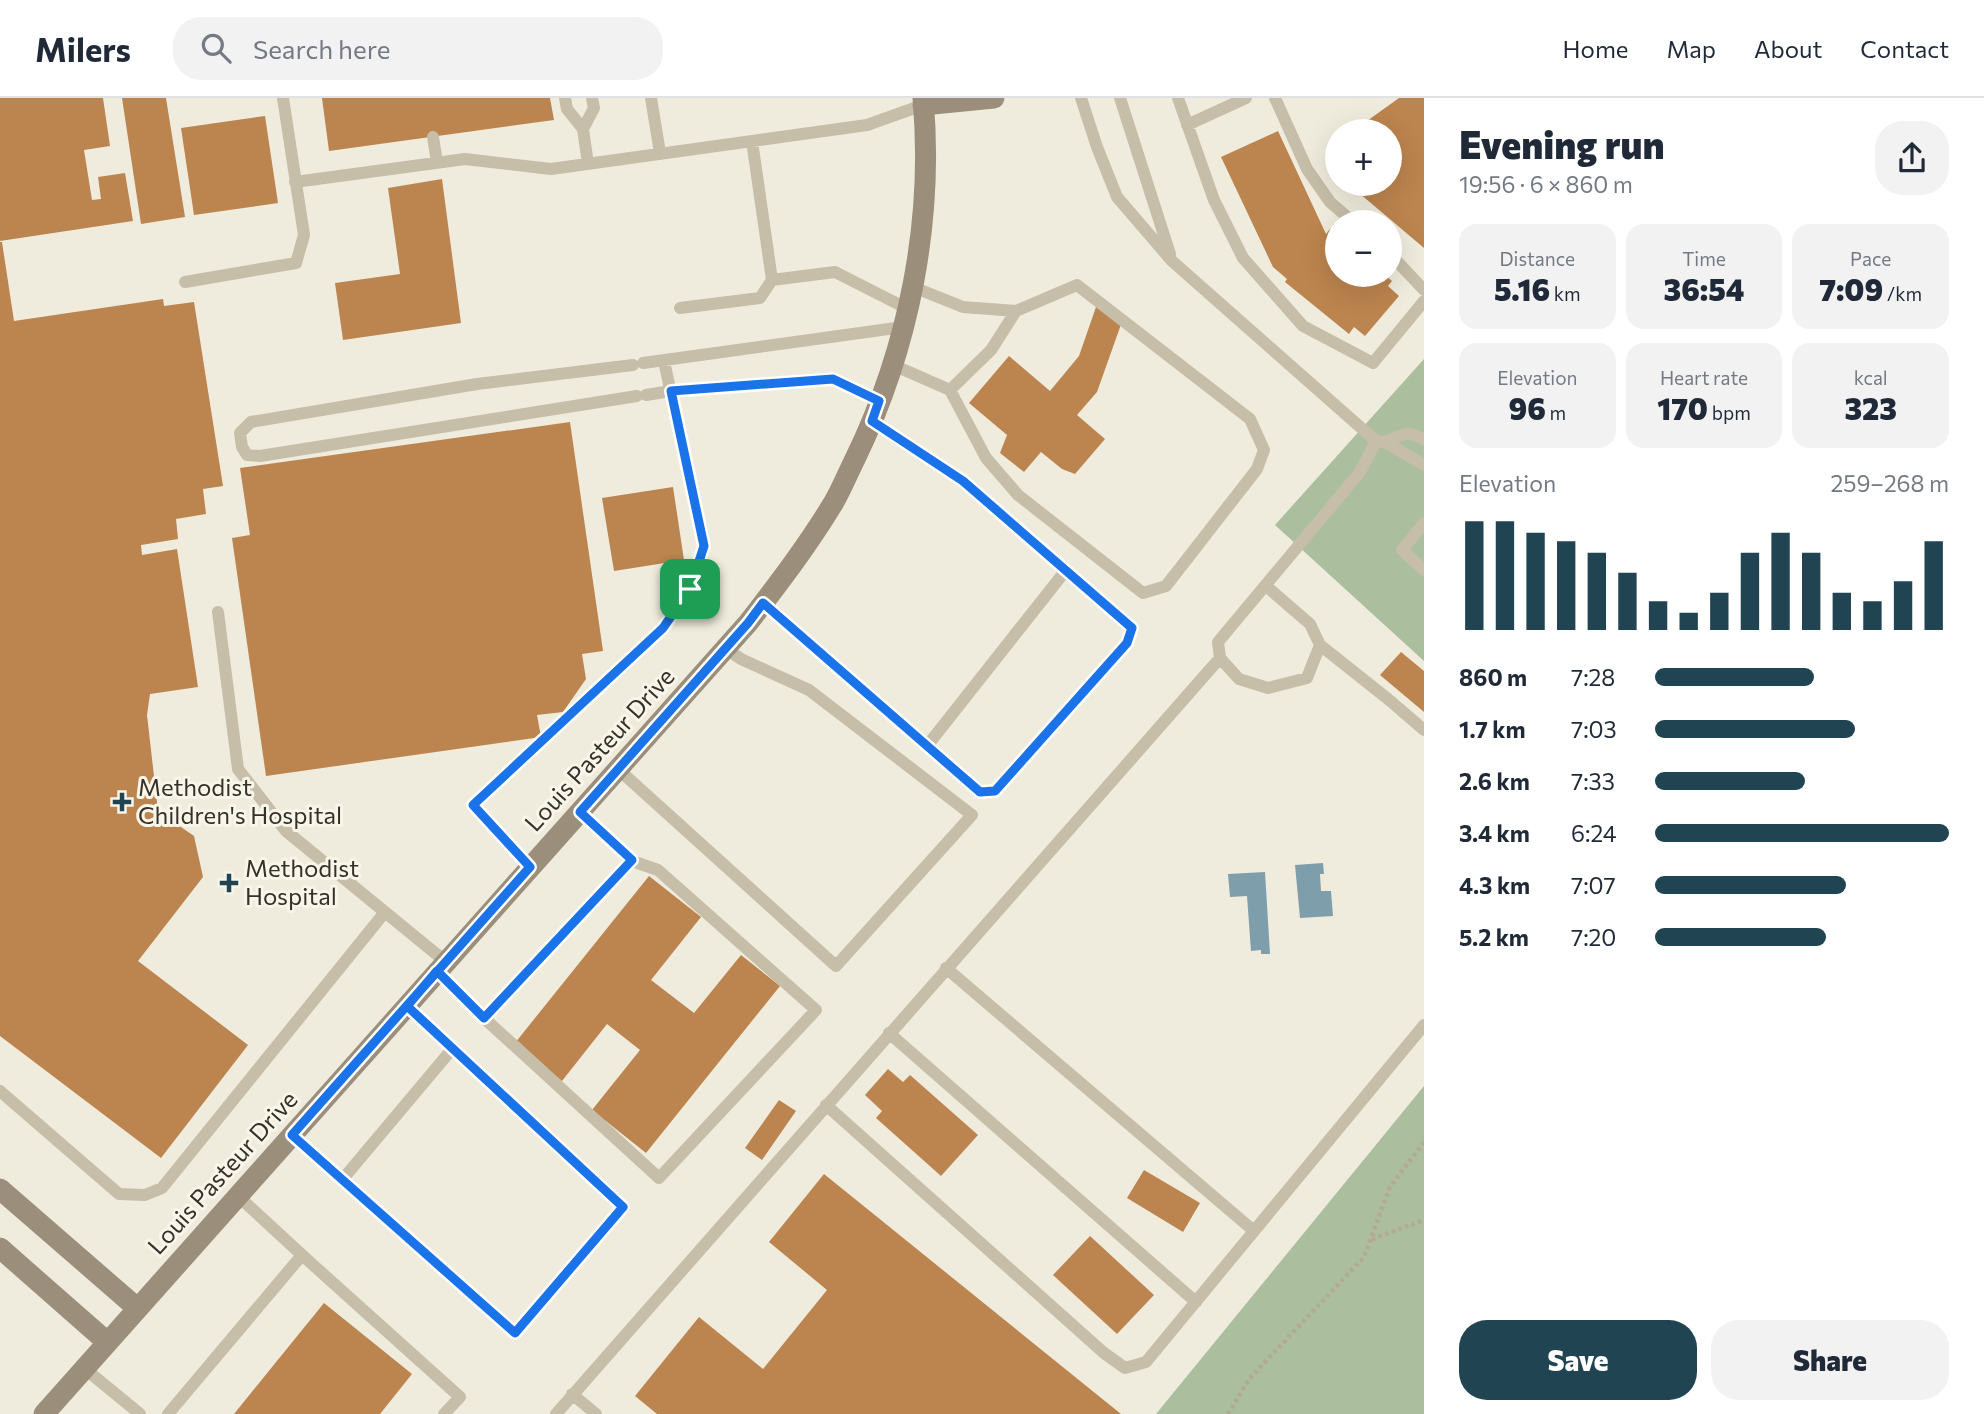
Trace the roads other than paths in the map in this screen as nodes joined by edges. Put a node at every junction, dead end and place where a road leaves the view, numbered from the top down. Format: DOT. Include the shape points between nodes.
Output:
graph roads {
  1 [pos="283,98"];
  2 [pos="565,98"];
  3 [pos="592,98"];
  4 [pos="651,98"];
  5 [pos="994,98"];
  6 [pos="1081,98"];
  7 [pos="1120,98"];
  8 [pos="1178,98"];
  9 [pos="1246,98"];
  10 [pos="1275,98"];
  11 [pos="923,102"];
  12 [pos="1187,125"];
  13 [pos="583,129"];
  14 [pos="433,137"];
  15 [pos="752,141"];
  16 [pos="660,153"];
  17 [pos="437,162"];
  18 [pos="588,164"];
  19 [pos="295,182"];
  20 [pos="1340,210"];
  21 [pos="1172,261"];
  22 [pos="1402,267"];
  23 [pos="772,280"];
  24 [pos="185,282"];
  25 [pos="913,287"];
  26 [pos="1424,290"];
  27 [pos="1424,301"];
  28 [pos="680,308"];
  29 [pos="1016,311"];
  30 [pos="905,318"];
  31 [pos="664,361"];
  32 [pos="893,365"];
  33 [pos="950,390"];
  34 [pos="671,391"];
  35 [pos="876,411"];
  36 [pos="1424,440"];
  37 [pos="1381,442"];
  38 [pos="1424,465"];
  39 [pos="1424,523"];
  40 [pos="1066,570"];
  41 [pos="1424,570"];
  42 [pos="1266,586"];
  43 [pos="763,603"];
  44 [pos="218,612"];
  45 [pos="1320,645"];
  46 [pos="725,649"];
  47 [pos="1220,658"];
  48 [pos="1424,730"];
  49 [pos="927,746"];
  50 [pos="618,769"];
  51 [pos="580,812"];
  52 [pos="632,860"];
  53 [pos="530,867"];
  54 [pos="385,912"];
  55 [pos="442,967"];
  56 [pos="946,968"];
  57 [pos="407,1006"];
  58 [pos="484,1018"];
  59 [pos="1424,1025"];
  60 [pos="889,1033"];
  61 [pos="453,1048"];
  62 [pos="0,1091"];
  63 [pos="826,1105"];
  64 [pos="292,1135"];
  65 [pos="342,1180"];
  66 [pos="0,1189"];
  67 [pos="238,1196"];
  68 [pos="1254,1231"];
  69 [pos="0,1248"];
  70 [pos="302,1255"];
  71 [pos="1196,1302"];
  72 [pos="137,1308"];
  73 [pos="107,1342"];
  74 [pos="84,1368"];
  75 [pos="572,1394"];
  76 [pos="44,1414"];
  77 [pos="140,1414"];
  78 [pos="169,1414"];
  79 [pos="444,1414"];
  80 [pos="556,1414"];
  81 [pos="596,1414"];
  1 -- 19 [label="lane"];
  2 -- 13 [label="lane" via="566,109"];
  3 -- 13 [label="lane" via="594,108"];
  4 -- 16 [label="lane"];
  5 -- 11 [label="street"];
  6 -- 21 [label="lane" via="1117,197"];
  7 -- 21 [label="lane"];
  8 -- 12 [label="lane"];
  9 -- 12 [label="lane"];
  10 -- 20 [label="lane" via="1307,169"];
  11 -- 15 [label="lane" via="867,125"];
  11 -- 25 [label="street, Louis Pasteur Drive" via="924,212"];
  12 -- 27 [label="lane" via="1214,200 1243,258 1303,326 1373,363"];
  13 -- 18 [label="lane"];
  14 -- 17 [label="lane"];
  15 -- 16 [label="lane"];
  15 -- 23 [label="lane"];
  16 -- 18 [label="lane"];
  17 -- 18 [label="lane" via="465,159 551,169"];
  17 -- 19 [label="lane"];
  19 -- 24 [label="lane" via="304,235 296,262"];
  21 -- 37 [label="lane"];
  22 -- 26 [label="lane"];
  23 -- 28 [label="lane" via="760,298"];
  23 -- 30 [label="lane" via="835,272"];
  25 -- 29 [label="lane" via="963,307"];
  25 -- 30 [label="street, Louis Pasteur Drive"];
  29 -- 33 [label="lane" via="991,350"];
  29 -- 33 [label="lane" via="1077,285 1250,419 1264,450 1257,469 1166,586 1143,593 1018,495 986,458"];
  30 -- 31 [label="lane"];
  30 -- 32 [label="street, Louis Pasteur Drive"];
  31 -- 34 [label="lane"];
  31 -- 34 [label="lane" via="477,384 251,422 240,433 242,447 247,455 260,456"];
  32 -- 33 [label="lane"];
  32 -- 35 [label="street, Louis Pasteur Drive"];
  34 -- 35 [label="lane" via="833,379"];
  34 -- 53 [label="lane" via="704,546 690,589 663,628 473,805"];
  35 -- 40 [label="lane"];
  35 -- 43 [label="street, Louis Pasteur Drive" via="835,499 795,563"];
  36 -- 37 [label="lane" via="1405,433"];
  37 -- 38 [label="lane"];
  37 -- 42 [label="lane"];
  39 -- 41 [label="lane" via="1402,550"];
  40 -- 49 [label="lane"];
  40 -- 49 [label="lane" via="1132,628 1127,643 995,791 980,792"];
  42 -- 45 [label="lane" via="1310,624"];
  42 -- 47 [label="lane" via="1219,642"];
  43 -- 46 [label="street, Louis Pasteur Drive"];
  43 -- 49 [label="lane"];
  44 -- 54 [label="lane" via="238,769 286,831"];
  45 -- 47 [label="lane" via="1307,678 1268,688 1238,679"];
  45 -- 48 [label="lane"];
  46 -- 50 [label="street, Louis Pasteur Drive"];
  46 -- 50 [label="lane" via="809,690 972,815 836,966"];
  47 -- 56 [label="lane"];
  50 -- 51 [label="street, Louis Pasteur Drive"];
  51 -- 52 [label="lane"];
  51 -- 53 [label="street, Louis Pasteur Drive"];
  52 -- 58 [label="lane"];
  52 -- 58 [label="lane" via="658,870 816,1010 659,1178"];
  53 -- 55 [label="street, Louis Pasteur Drive"];
  54 -- 55 [label="lane"];
  54 -- 62 [label="lane" via="162,1188 145,1195 119,1194"];
  55 -- 57 [label="street, Louis Pasteur Drive"];
  55 -- 58 [label="lane"];
  56 -- 60 [label="lane"];
  56 -- 68 [label="lane"];
  57 -- 61 [label="lane"];
  57 -- 64 [label="street, Louis Pasteur Drive"];
  59 -- 68 [label="lane"];
  60 -- 63 [label="lane"];
  60 -- 71 [label="lane"];
  61 -- 65 [label="lane"];
  61 -- 65 [label="lane" via="623,1207 515,1333"];
  63 -- 71 [label="lane" via="1125,1368 1146,1362"];
  63 -- 75 [label="lane"];
  64 -- 65 [label="lane"];
  64 -- 67 [label="street, Louis Pasteur Drive"];
  66 -- 72 [label="street"];
  67 -- 70 [label="lane"];
  67 -- 72 [label="street, Louis Pasteur Drive"];
  68 -- 71 [label="lane"];
  69 -- 73 [label="street"];
  70 -- 78 [label="lane"];
  70 -- 79 [label="lane" via="460,1397"];
  72 -- 73 [label="street, Louis Pasteur Drive"];
  73 -- 74 [label="street, Louis Pasteur Drive"];
  74 -- 76 [label="street, Louis Pasteur Drive"];
  74 -- 77 [label="lane"];
  75 -- 80 [label="lane"];
  75 -- 81 [label="lane"];
}
